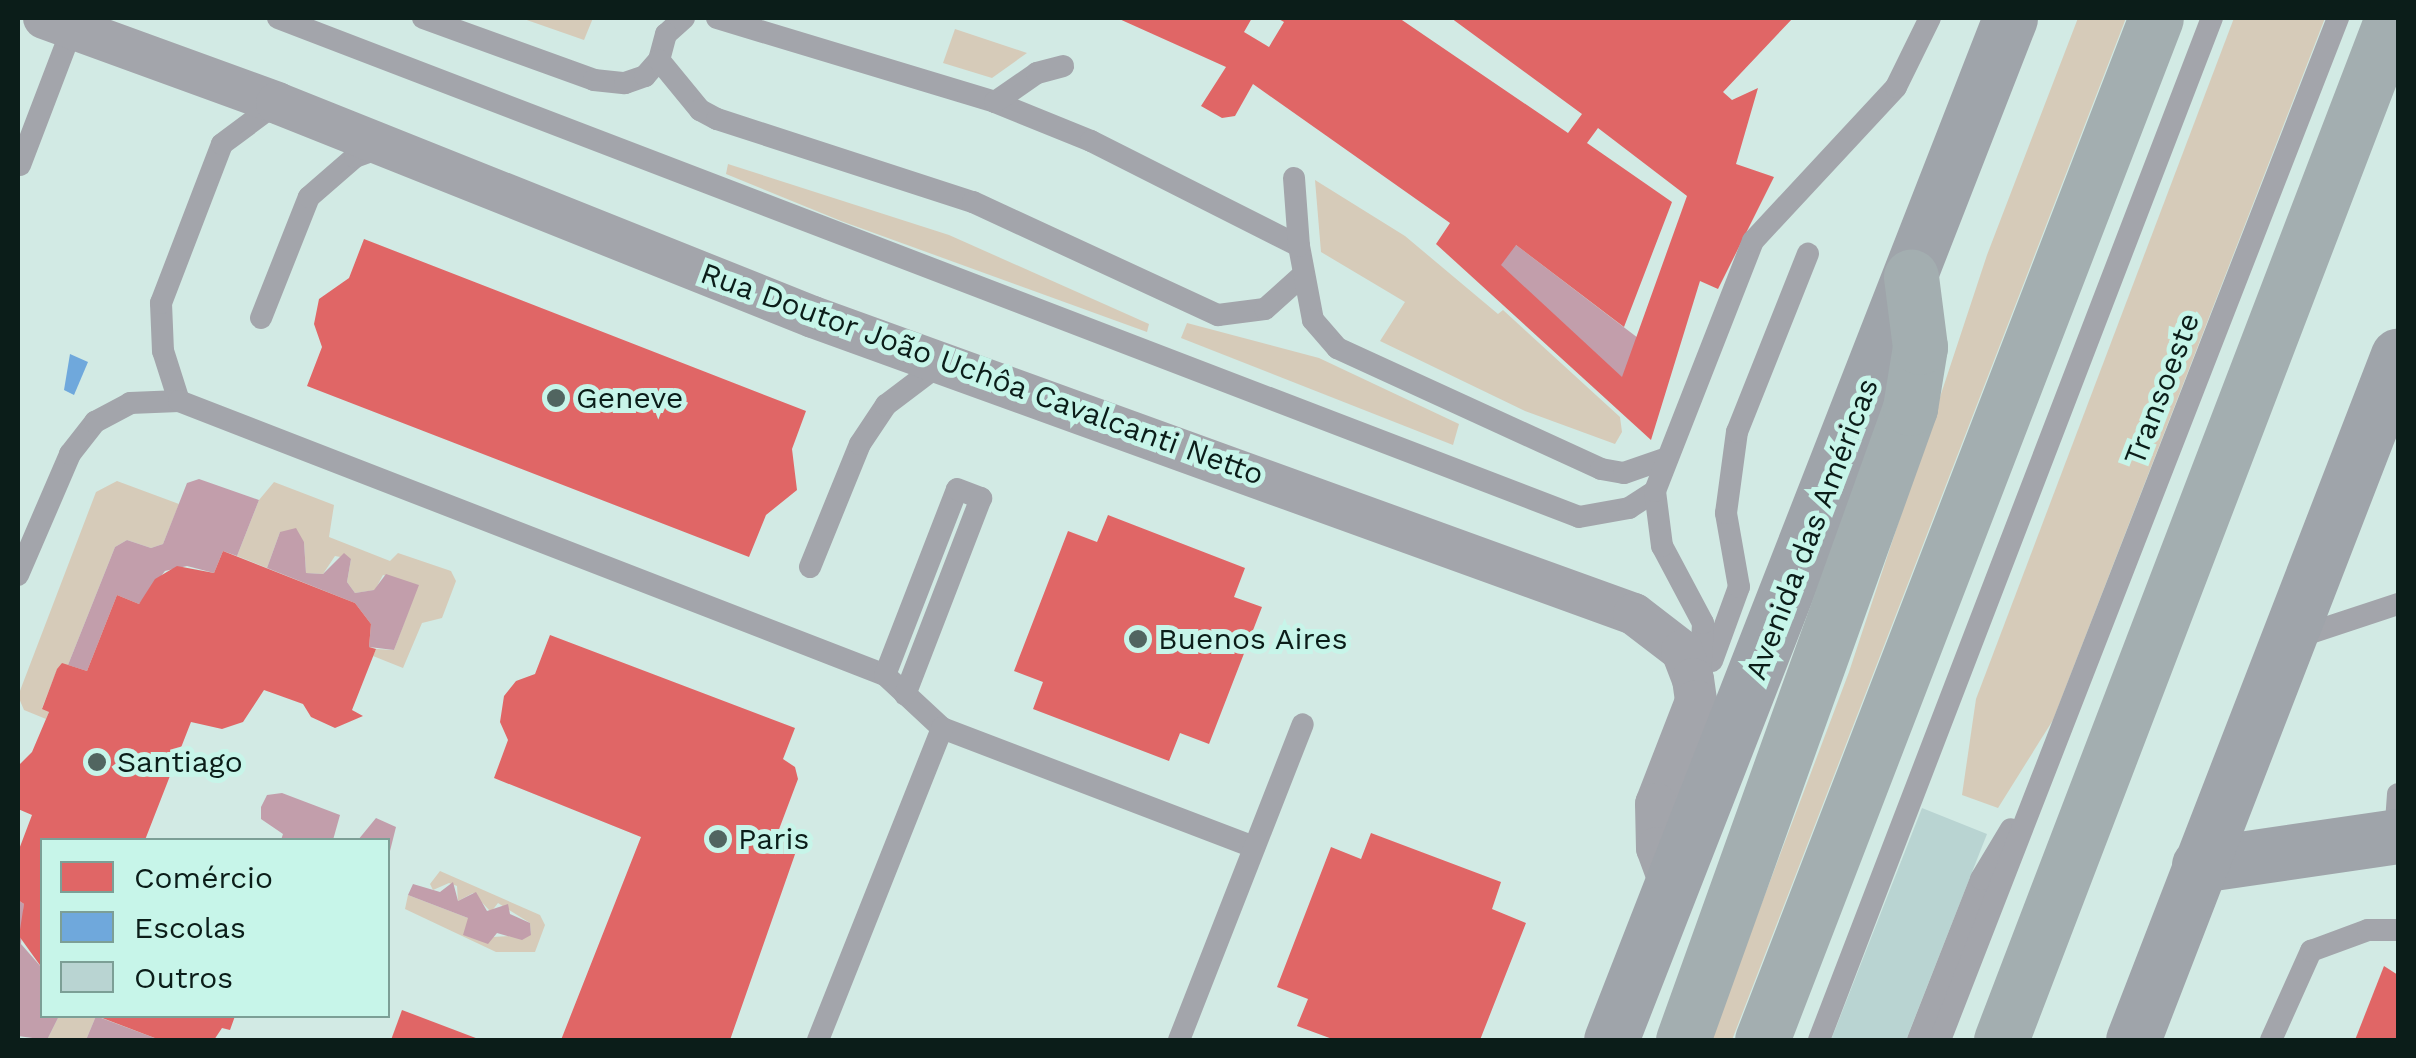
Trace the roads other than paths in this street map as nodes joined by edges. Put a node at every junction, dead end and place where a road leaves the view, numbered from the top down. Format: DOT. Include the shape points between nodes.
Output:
graph roads {
  1 [pos="278,18"];
  2 [pos="423,18"];
  3 [pos="684,18"];
  4 [pos="717,18"];
  5 [pos="1930,18"];
  6 [pos="2010,18"];
  7 [pos="2156,18"];
  8 [pos="2212,18"];
  9 [pos="2338,18"];
  10 [pos="2392,18"];
  11 [pos="58,23"];
  12 [pos="659,60"];
  13 [pos="1062,66"];
  14 [pos="995,102"];
  15 [pos="278,103"];
  16 [pos="386,146"];
  17 [pos="20,165"];
  18 [pos="1294,178"];
  19 [pos="1300,246"];
  20 [pos="1808,254"];
  21 [pos="1304,274"];
  22 [pos="1911,277"];
  23 [pos="261,318"];
  24 [pos="2398,355"];
  25 [pos="940,364"];
  26 [pos="179,401"];
  27 [pos="1667,458"];
  28 [pos="1655,491"];
  29 [pos="810,567"];
  30 [pos="18,576"];
  31 [pos="2398,604"];
  32 [pos="2288,640"];
  33 [pos="885,675"];
  34 [pos="905,695"];
  35 [pos="1696,702"];
  36 [pos="1303,724"];
  37 [pos="942,728"];
  38 [pos="1933,743"];
  39 [pos="2041,782"];
  40 [pos="2397,822"];
  41 [pos="1254,847"];
  42 [pos="2199,865"];
  43 [pos="1670,886"];
  44 [pos="2398,930"];
  45 [pos="818,1040"];
  46 [pos="1179,1040"];
  47 [pos="1611,1040"];
  48 [pos="1683,1040"];
  49 [pos="1762,1040"];
  50 [pos="1819,1040"];
  51 [pos="1830,1040"];
  52 [pos="1918,1040"];
  53 [pos="1940,1040"];
  54 [pos="2001,1040"];
  55 [pos="2133,1040"];
  56 [pos="2271,1040"];
  1 -- 28 [label="lane" via="1580,517 1617,512"];
  2 -- 12 [label="lane" via="594,80 626,84"];
  3 -- 12 [label="lane" via="672,24"];
  4 -- 14 [label="lane"];
  5 -- 27 [label="lane" via="1896,88 1752,241"];
  6 -- 22 [label="main road, Avenida das Américas"];
  7 -- 49 [label="highway"];
  8 -- 38 [label="lane"];
  9 -- 39 [label="lane, Transoeste"];
  10 -- 54 [label="highway"];
  11 -- 15 [label="street, Rua Doutor João Uchôa Cavalcanti Netto"];
  11 -- 17 [label="lane"];
  12 -- 21 [label="lane" via="700,110 716,119 973,202 1218,316 1265,309"];
  13 -- 14 [label="lane" via="1037,73"];
  14 -- 19 [label="lane" via="1178,182"];
  15 -- 16 [label="street, Rua Doutor João Uchôa Cavalcanti Netto"];
  15 -- 26 [label="lane" via="222,144 161,302 163,351"];
  16 -- 23 [label="lane" via="354,157 309,196"];
  16 -- 25 [label="street, Rua Doutor João Uchôa Cavalcanti Netto"];
  18 -- 19 [label="lane"];
  19 -- 21 [label="lane"];
  20 -- 35 [label="lane" via="1737,432 1726,513 1739,586"];
  21 -- 27 [label="lane" via="1313,320 1336,348 1601,469 1624,473"];
  22 -- 43 [label="main road, Avenida das Américas"];
  22 -- 48 [label="highway" via="1920,347 1910,408"];
  24 -- 32 [label="main road"];
  25 -- 29 [label="lane" via="886,405 860,444"];
  25 -- 35 [label="street, Rua Doutor João Uchôa Cavalcanti Netto" via="1604,598 1682,651"];
  26 -- 30 [label="lane" via="130,403 95,422 70,454"];
  26 -- 33 [label="lane"];
  27 -- 28 [label="lane"];
  28 -- 35 [label="lane" via="1662,546 1703,623"];
  31 -- 32 [label="lane"];
  32 -- 42 [label="main road"];
  33 -- 34 [label="lane"];
  33 -- 34 [label="lane" via="957,490 981,498"];
  34 -- 37 [label="lane"];
  35 -- 43 [label="street" via="1656,804 1656,848"];
  36 -- 41 [label="lane"];
  37 -- 41 [label="lane"];
  37 -- 45 [label="lane"];
  38 -- 50 [label="lane"];
  38 -- 51 [label="lane" via="1911,836"];
  39 -- 52 [label="lane, Transoeste" via="1982,879"];
  39 -- 53 [label="lane, Transoeste"];
  40 -- 42 [label="main road"];
  41 -- 46 [label="lane"];
  42 -- 55 [label="main road"];
  43 -- 47 [label="main road, Avenida das Américas"];
  44 -- 56 [label="lane" via="2368,930 2311,951"];
}
